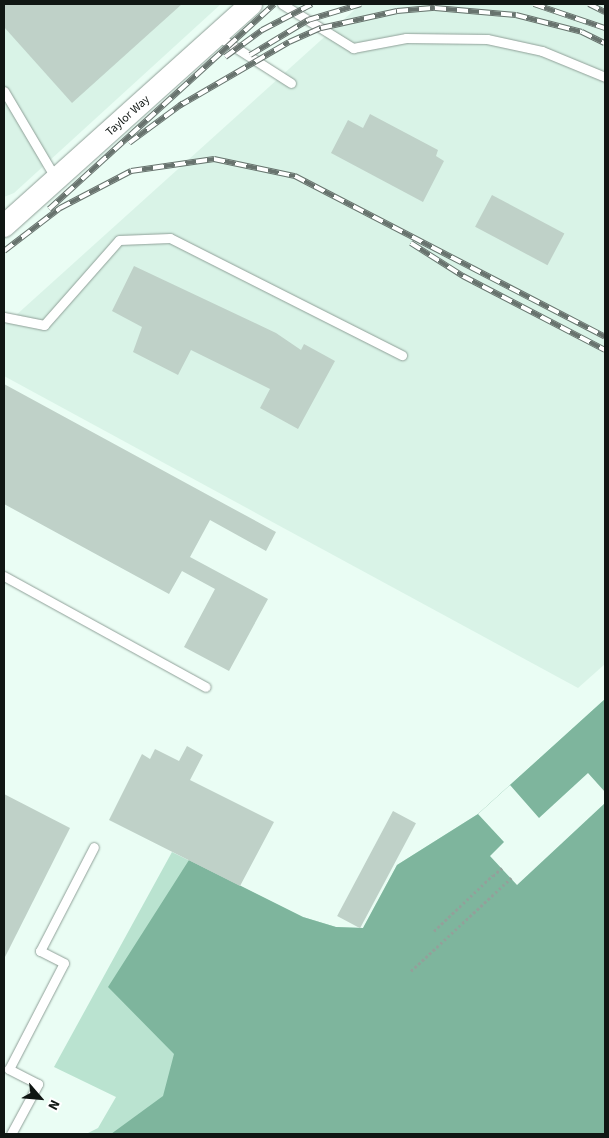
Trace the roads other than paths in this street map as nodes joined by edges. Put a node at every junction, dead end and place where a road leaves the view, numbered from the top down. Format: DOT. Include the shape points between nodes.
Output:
graph roads {
  1 [pos="251,4"];
  2 [pos="282,4"];
  3 [pos="216,35"];
  4 [pos="605,77"];
  5 [pos="291,83"];
  6 [pos="4,91"];
  7 [pos="57,180"];
  8 [pos="4,226"];
  9 [pos="4,317"];
  10 [pos="402,355"];
  11 [pos="4,576"];
  12 [pos="206,687"];
  13 [pos="94,847"];
  14 [pos="11,1134"];
  1 -- 3 [label="street, Taylor Way"];
  2 -- 4 [label="lane" via="353,48 406,38 487,39 542,51"];
  3 -- 5 [label="lane"];
  3 -- 7 [label="street, Taylor Way"];
  6 -- 7 [label="lane"];
  7 -- 8 [label="street, Taylor Way"];
  9 -- 10 [label="lane" via="44,325 119,240 170,238"];
  11 -- 12 [label="lane"];
  13 -- 14 [label="lane" via="40,951 64,963 9,1069 38,1084"];
}
